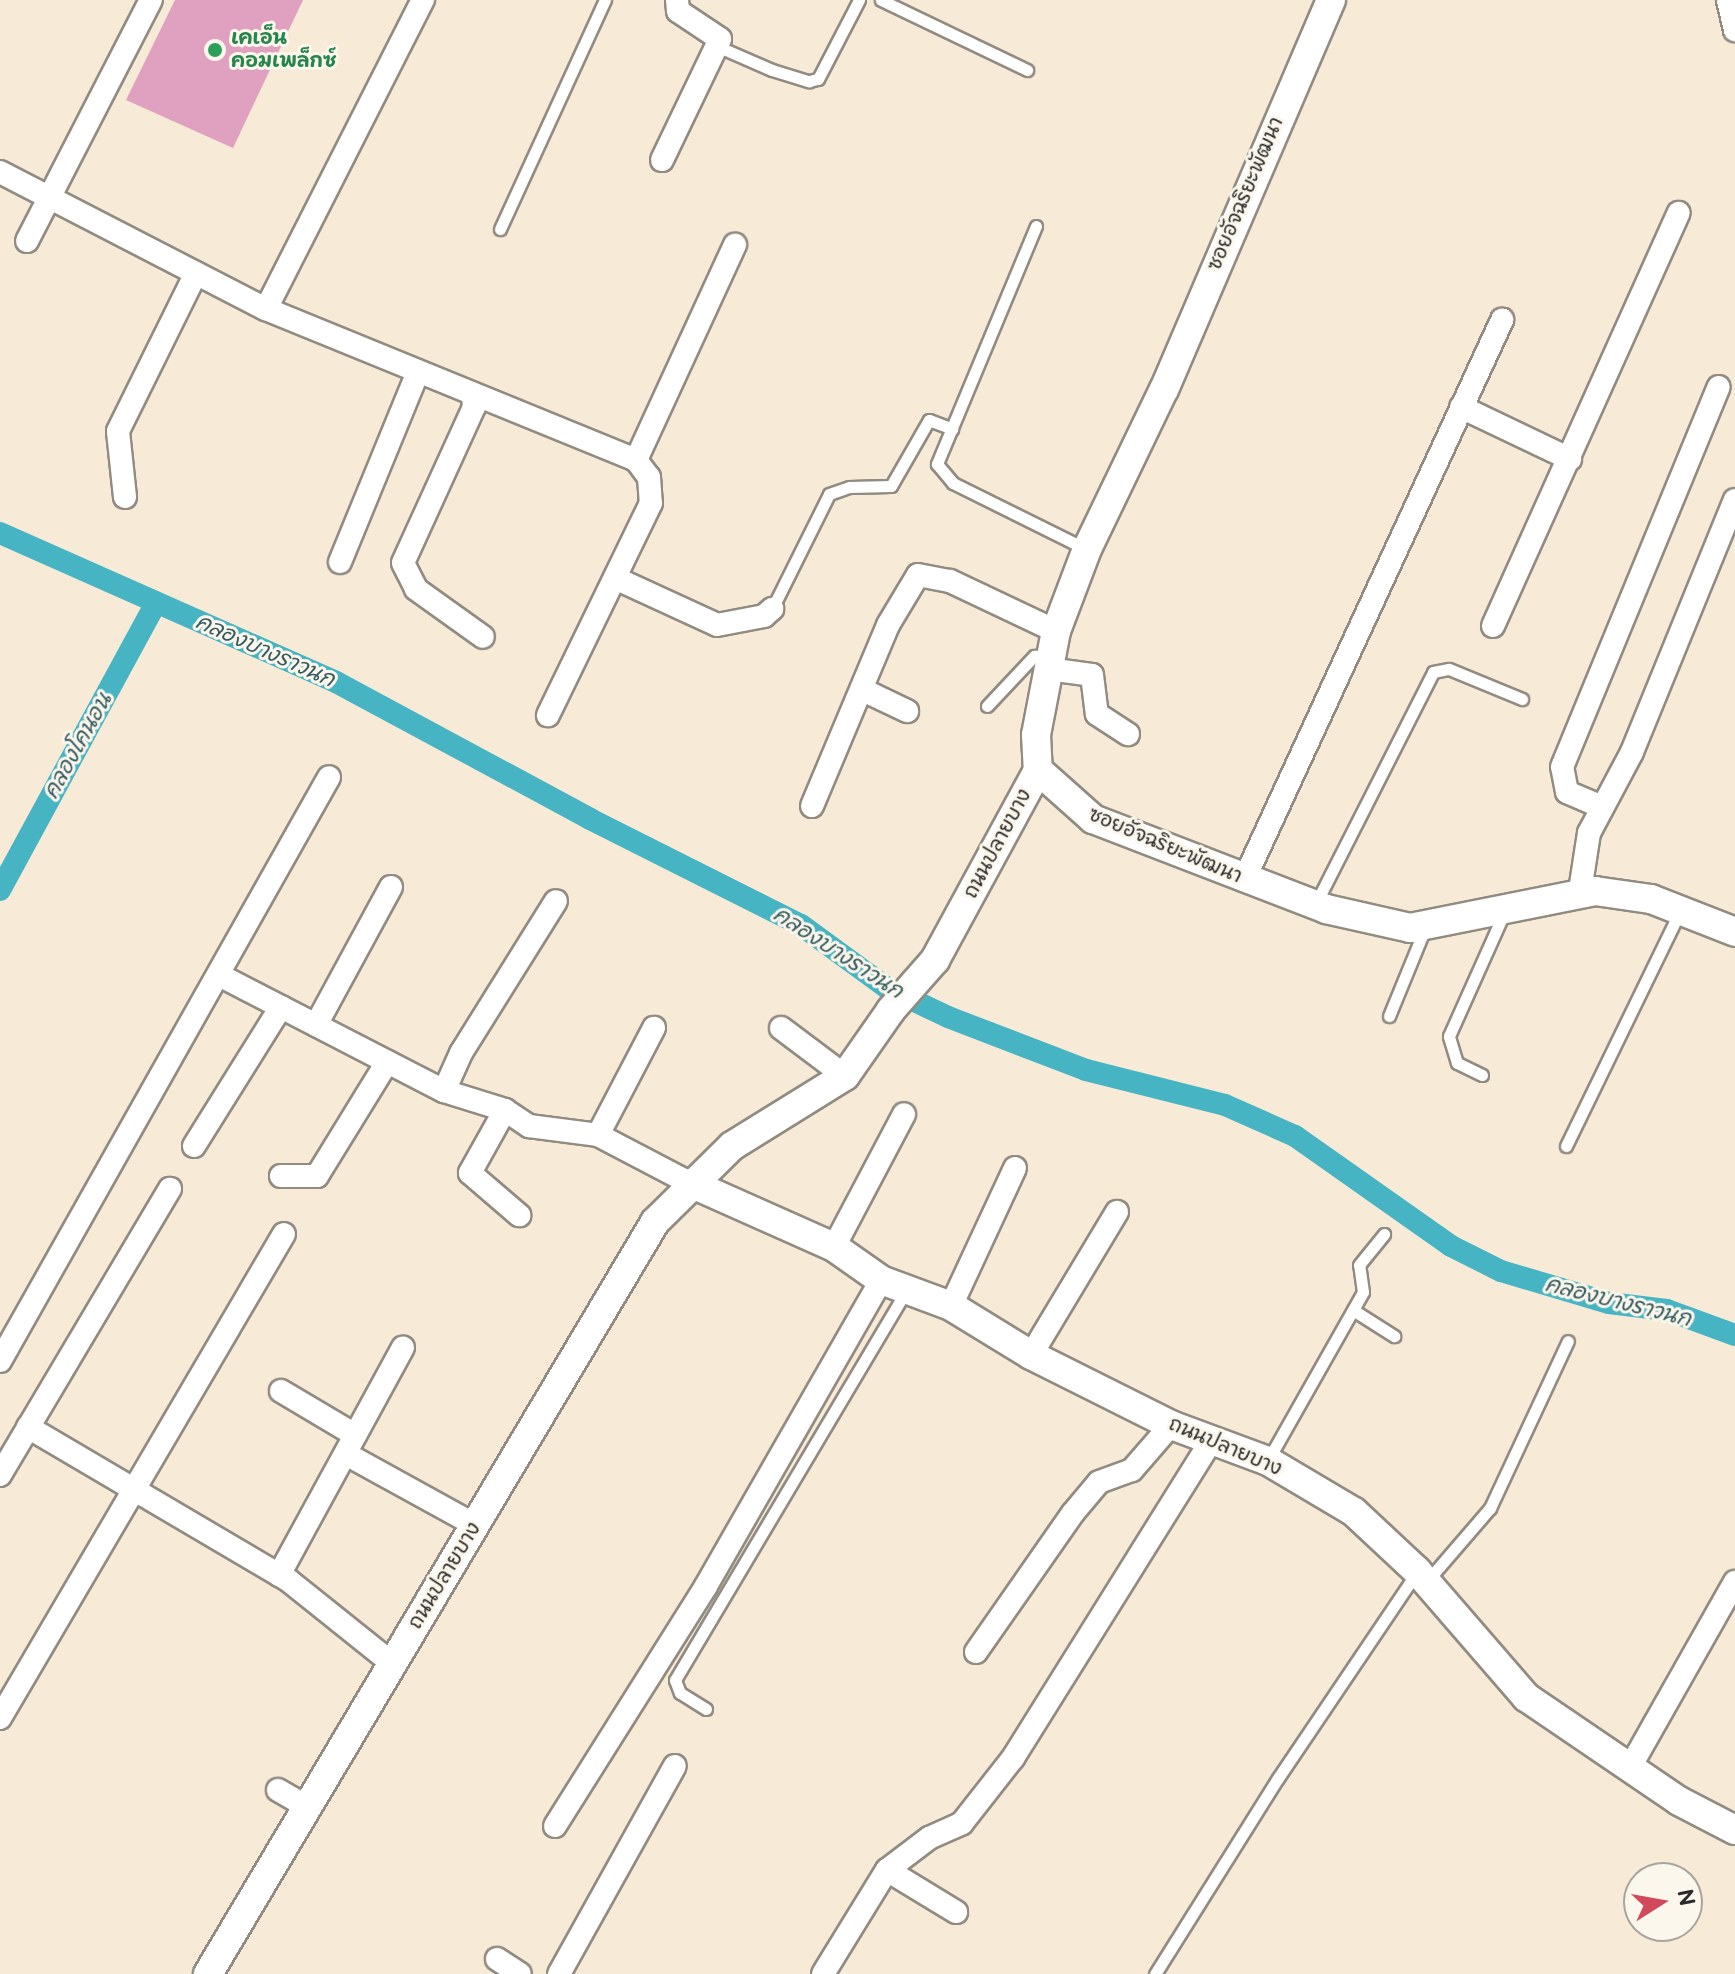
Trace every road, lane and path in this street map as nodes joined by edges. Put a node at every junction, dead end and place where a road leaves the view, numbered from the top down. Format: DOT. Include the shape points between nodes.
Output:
graph roads {
  1 [pos="151,0"];
  2 [pos="423,0"];
  3 [pos="605,0"];
  4 [pos="677,0"];
  5 [pos="859,0"];
  6 [pos="881,0"];
  7 [pos="1331,0"];
  8 [pos="1728,0"];
  9 [pos="1735,30"];
  10 [pos="719,47"];
  11 [pos="1027,70"];
  12 [pos="662,160"];
  13 [pos="0,172"];
  14 [pos="48,196"];
  15 [pos="1679,213"];
  16 [pos="1036,226"];
  17 [pos="500,229"];
  18 [pos="27,241"];
  19 [pos="735,245"];
  20 [pos="196,273"];
  21 [pos="266,309"];
  22 [pos="1502,320"];
  23 [pos="418,372"];
  24 [pos="1719,387"];
  25 [pos="473,394"];
  26 [pos="1461,407"];
  27 [pos="952,429"];
  28 [pos="1570,459"];
  29 [pos="636,460"];
  30 [pos="125,497"];
  31 [pos="1735,500"];
  32 [pos="1087,549"];
  33 [pos="340,562"];
  34 [pos="615,578"];
  35 [pos="772,609"];
  36 [pos="1493,626"];
  37 [pos="483,637"];
  38 [pos="1052,652"];
  39 [pos="863,690"];
  40 [pos="1522,699"];
  41 [pos="987,706"];
  42 [pos="907,711"];
  43 [pos="548,715"];
  44 [pos="1128,734"];
  45 [pos="1038,770"];
  46 [pos="329,777"];
  47 [pos="812,806"];
  48 [pos="1602,807"];
  49 [pos="1244,880"];
  50 [pos="391,887"];
  51 [pos="1580,891"];
  52 [pos="556,901"];
  53 [pos="1315,906"];
  54 [pos="1506,909"];
  55 [pos="1680,911"];
  56 [pos="1426,926"];
  57 [pos="1735,932"];
  58 [pos="221,976"];
  59 [pos="281,1007"];
  60 [pos="1389,1016"];
  61 [pos="316,1025"];
  62 [pos="654,1028"];
  63 [pos="781,1028"];
  64 [pos="387,1062"];
  65 [pos="1482,1075"];
  66 [pos="845,1076"];
  67 [pos="444,1091"];
  68 [pos="505,1110"];
  69 [pos="904,1114"];
  70 [pos="598,1135"];
  71 [pos="194,1146"];
  72 [pos="1566,1146"];
  73 [pos="1015,1168"];
  74 [pos="281,1176"];
  75 [pos="690,1183"];
  76 [pos="170,1189"];
  77 [pos="1117,1212"];
  78 [pos="519,1215"];
  79 [pos="284,1234"];
  80 [pos="1384,1234"];
  81 [pos="834,1247"];
  82 [pos="893,1286"];
  83 [pos="951,1306"];
  84 [pos="1353,1310"];
  85 [pos="1394,1336"];
  86 [pos="1568,1341"];
  87 [pos="403,1348"];
  88 [pos="1031,1355"];
  89 [pos="0,1361"];
  90 [pos="281,1391"];
  91 [pos="1171,1425"];
  92 [pos="28,1427"];
  93 [pos="1212,1440"];
  94 [pos="351,1445"];
  95 [pos="1268,1461"];
  96 [pos="0,1475"];
  97 [pos="135,1491"];
  98 [pos="475,1525"];
  99 [pos="279,1575"];
  100 [pos="1421,1578"];
  101 [pos="1735,1582"];
  102 [pos="976,1652"];
  103 [pos="393,1664"];
  104 [pos="706,1709"];
  105 [pos="0,1718"];
  106 [pos="675,1766"];
  107 [pos="1629,1769"];
  108 [pos="278,1790"];
  109 [pos="308,1807"];
  110 [pos="555,1826"];
  111 [pos="1735,1830"];
  112 [pos="887,1870"];
  113 [pos="956,1912"];
  114 [pos="497,1959"];
  115 [pos="208,1974"];
  116 [pos="520,1974"];
  117 [pos="559,1974"];
  118 [pos="823,1974"];
  119 [pos="1155,1974"];
  1 -- 14 [label="street"];
  2 -- 21 [label="street"];
  3 -- 17 [label="lane"];
  4 -- 10 [label="street" via="678,11 716,34"];
  5 -- 10 [label="lane" via="818,79 772,70"];
  6 -- 11 [label="lane"];
  7 -- 32 [label="street, ซอยอัจฉริยะพัฒนา" via="1164,389"];
  8 -- 9 [label="street"];
  10 -- 12 [label="street"];
  13 -- 14 [label="street"];
  14 -- 18 [label="street"];
  14 -- 20 [label="street"];
  15 -- 28 [label="street"];
  16 -- 27 [label="lane"];
  19 -- 29 [label="street"];
  20 -- 21 [label="street"];
  20 -- 30 [label="street" via="118,431"];
  21 -- 23 [label="street"];
  22 -- 26 [label="street"];
  23 -- 25 [label="street"];
  23 -- 33 [label="street"];
  24 -- 48 [label="street" via="1562,767 1567,792"];
  25 -- 29 [label="street"];
  25 -- 37 [label="street" via="474,407 403,563 416,589"];
  26 -- 28 [label="street"];
  26 -- 49 [label="street"];
  27 -- 32 [label="lane" via="937,464 941,473"];
  27 -- 35 [label="lane" via="929,420 891,486 849,487 829,494"];
  28 -- 36 [label="street"];
  29 -- 34 [label="street" via="649,477 651,503"];
  31 -- 48 [label="street" via="1632,752"];
  32 -- 38 [label="street, ซอยอัจฉริยะพัฒนา"];
  34 -- 35 [label="street" via="717,625 764,616"];
  34 -- 43 [label="street"];
  38 -- 39 [label="street" via="950,581 918,575 888,625"];
  38 -- 41 [label="lane" via="1034,656"];
  38 -- 44 [label="street" via="1092,675 1097,714"];
  38 -- 45 [label="street, ซอยอัจฉริยะพัฒนา" via="1036,735"];
  39 -- 42 [label="street"];
  39 -- 47 [label="street"];
  40 -- 53 [label="lane" via="1449,669 1433,672"];
  45 -- 49 [label="street, ซอยอัจฉริยะพัฒนา" via="1093,819"];
  45 -- 66 [label="street, ถนนปลายบาง" via="935,960 891,1010"];
  46 -- 58 [label="street"];
  48 -- 51 [label="street" via="1586,844"];
  49 -- 53 [label="street, ซอยอัจฉริยะพัฒนา"];
  50 -- 61 [label="street"];
  51 -- 54 [label="street, ซอยอัจฉริยะพัฒนา"];
  51 -- 55 [label="street, ซอยอัจฉริยะพัฒนา" via="1651,899"];
  52 -- 67 [label="street" via="461,1053"];
  53 -- 56 [label="street, ซอยอัจฉริยะพัฒนา" via="1410,928"];
  54 -- 56 [label="street, ซอยอัจฉริยะพัฒนา"];
  54 -- 65 [label="lane" via="1449,1036 1457,1063"];
  55 -- 57 [label="street, ซอยอัจฉริยะพัฒนา"];
  55 -- 72 [label="lane"];
  56 -- 60 [label="lane"];
  58 -- 59 [label="street"];
  58 -- 89 [label="street"];
  59 -- 61 [label="street"];
  59 -- 71 [label="street"];
  61 -- 64 [label="street"];
  62 -- 70 [label="street"];
  63 -- 66 [label="street"];
  64 -- 67 [label="street"];
  64 -- 74 [label="street" via="317,1176"];
  66 -- 75 [label="street, ถนนปลายบาง" via="732,1146"];
  67 -- 68 [label="street"];
  68 -- 70 [label="street" via="529,1126"];
  68 -- 78 [label="street" via="470,1173"];
  69 -- 81 [label="street"];
  70 -- 75 [label="street"];
  73 -- 83 [label="street"];
  75 -- 81 [label="street, ถนนปลายบาง"];
  75 -- 98 [label="street, ถนนปลายบาง" via="655,1222"];
  76 -- 92 [label="street"];
  77 -- 88 [label="street"];
  79 -- 97 [label="street"];
  80 -- 84 [label="lane" via="1359,1265 1363,1292"];
  81 -- 82 [label="street, ถนนปลายบาง"];
  82 -- 83 [label="street, ถนนปลายบาง"];
  82 -- 104 [label="lane" via="675,1680 680,1693"];
  82 -- 110 [label="street"];
  83 -- 88 [label="street, ถนนปลายบาง"];
  84 -- 85 [label="lane"];
  84 -- 95 [label="lane"];
  86 -- 100 [label="lane" via="1490,1508"];
  87 -- 94 [label="street"];
  88 -- 91 [label="street, ถนนปลายบาง"];
  90 -- 94 [label="street"];
  91 -- 93 [label="street, ถนนปลายบาง"];
  91 -- 102 [label="street" via="1132,1470 1099,1482"];
  92 -- 96 [label="street"];
  92 -- 97 [label="street"];
  93 -- 95 [label="street, ถนนปลายบาง"];
  93 -- 112 [label="street" via="1013,1758 962,1823 929,1838"];
  94 -- 98 [label="street"];
  94 -- 99 [label="street"];
  95 -- 100 [label="street, ถนนปลายบาง" via="1354,1512"];
  97 -- 99 [label="street"];
  97 -- 105 [label="street"];
  98 -- 103 [label="street, ถนนปลายบาง"];
  99 -- 103 [label="street"];
  100 -- 107 [label="street, ถนนปลายบาง" via="1526,1697"];
  100 -- 119 [label="lane" via="1278,1778"];
  101 -- 107 [label="street"];
  103 -- 109 [label="street, ถนนปลายบาง"];
  106 -- 117 [label="street"];
  107 -- 111 [label="street, ถนนปลายบาง"];
  108 -- 109 [label="street"];
  109 -- 115 [label="street, ถนนปลายบาง"];
  112 -- 113 [label="street"];
  112 -- 118 [label="street"];
  114 -- 116 [label="street"];
}
